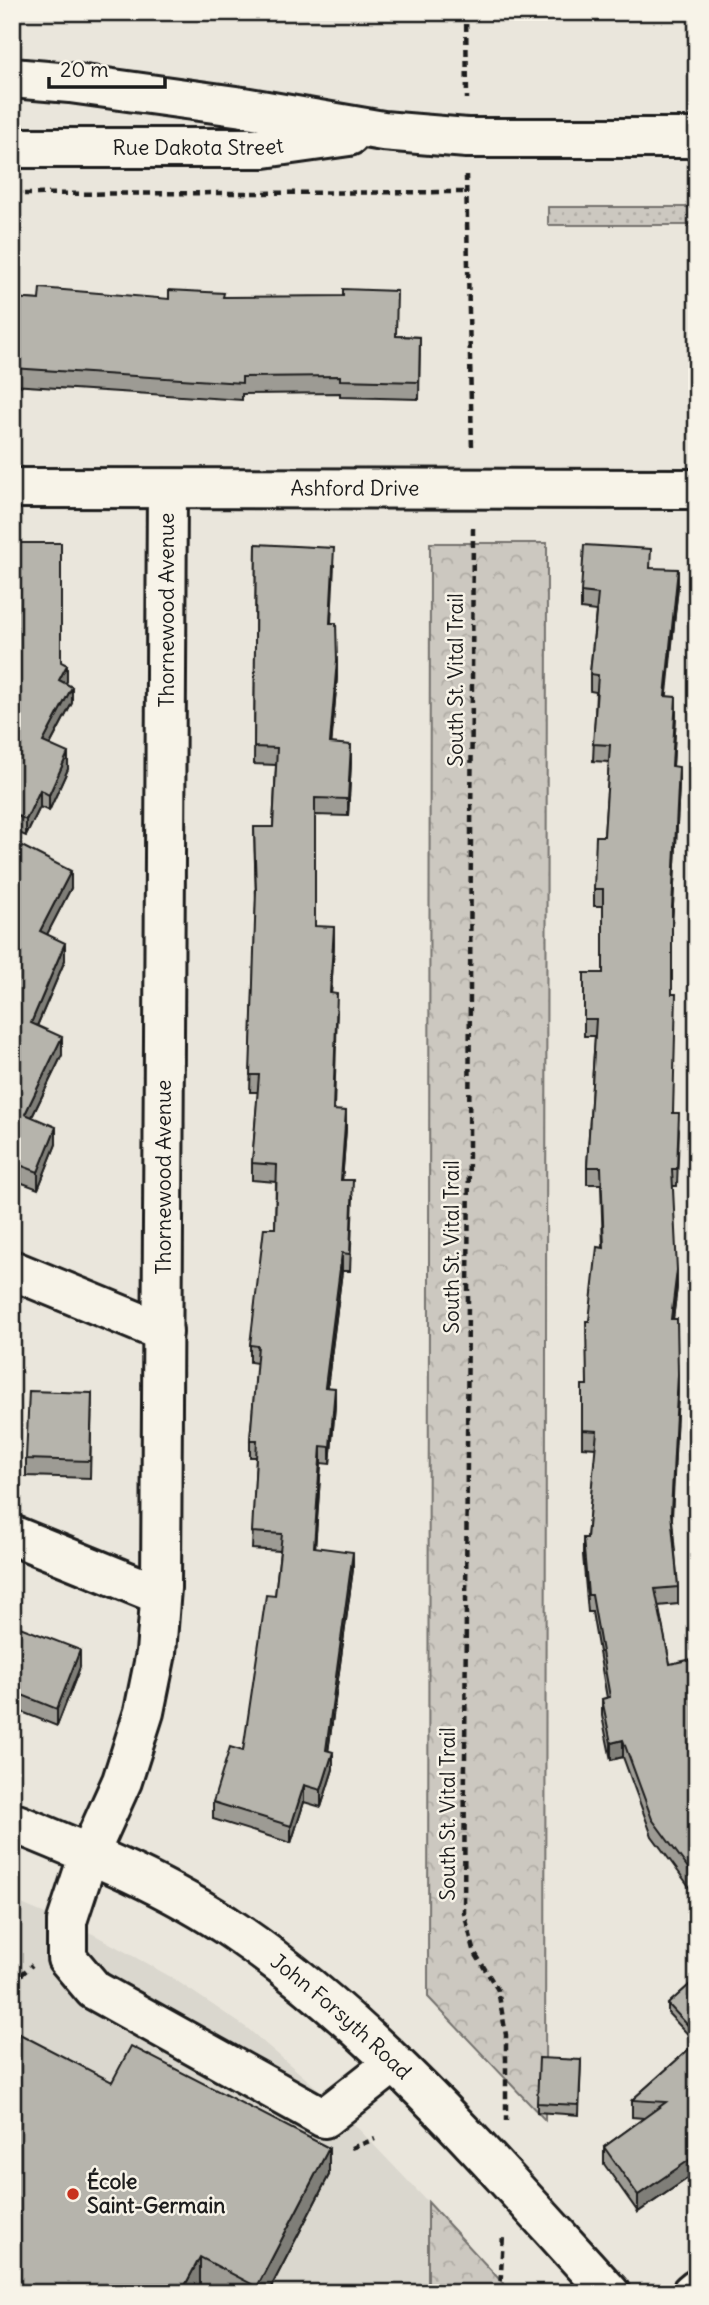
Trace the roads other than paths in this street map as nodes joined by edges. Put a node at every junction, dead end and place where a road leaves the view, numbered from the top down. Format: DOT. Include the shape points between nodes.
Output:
graph roads {
  1 [pos="12,78"];
  2 [pos="383,131"];
  3 [pos="697,138"];
  4 [pos="12,148"];
  5 [pos="12,488"];
  6 [pos="167,489"];
  7 [pos="697,489"];
  8 [pos="12,1270"];
  9 [pos="163,1332"];
  10 [pos="12,1535"];
  11 [pos="160,1595"];
  12 [pos="12,1822"];
  13 [pos="89,1854"];
  14 [pos="394,2063"];
  15 [pos="697,2288"];
  16 [pos="610,2293"];
  17 [pos="691,2293"];
  1 -- 2 [label="street, Rue Dakota Street"];
  2 -- 3 [label="street, Rue Dakota Street" via="467,138"];
  2 -- 4 [label="street, Rue Dakota Street" via="264,148"];
  5 -- 6 [label="street, Ashford Drive"];
  6 -- 7 [label="street, Ashford Drive"];
  6 -- 9 [label="street, Thornewood Avenue"];
  8 -- 9 [label="street"];
  9 -- 11 [label="street, Thornewood Avenue"];
  10 -- 11 [label="street"];
  11 -- 13 [label="street, Thornewood Avenue" via="156,1653 144,1712 116,1796"];
  12 -- 13 [label="street, John Forsyth Road"];
  13 -- 14 [label="street, John Forsyth Road" via="235,1931 283,1966"];
  13 -- 14 [label="street, Thornewood Avenue" via="67,1920 67,1958 94,1990 324,2118"];
  14 -- 16 [label="street, John Forsyth Road"];
  15 -- 17 [label="street"];
}
